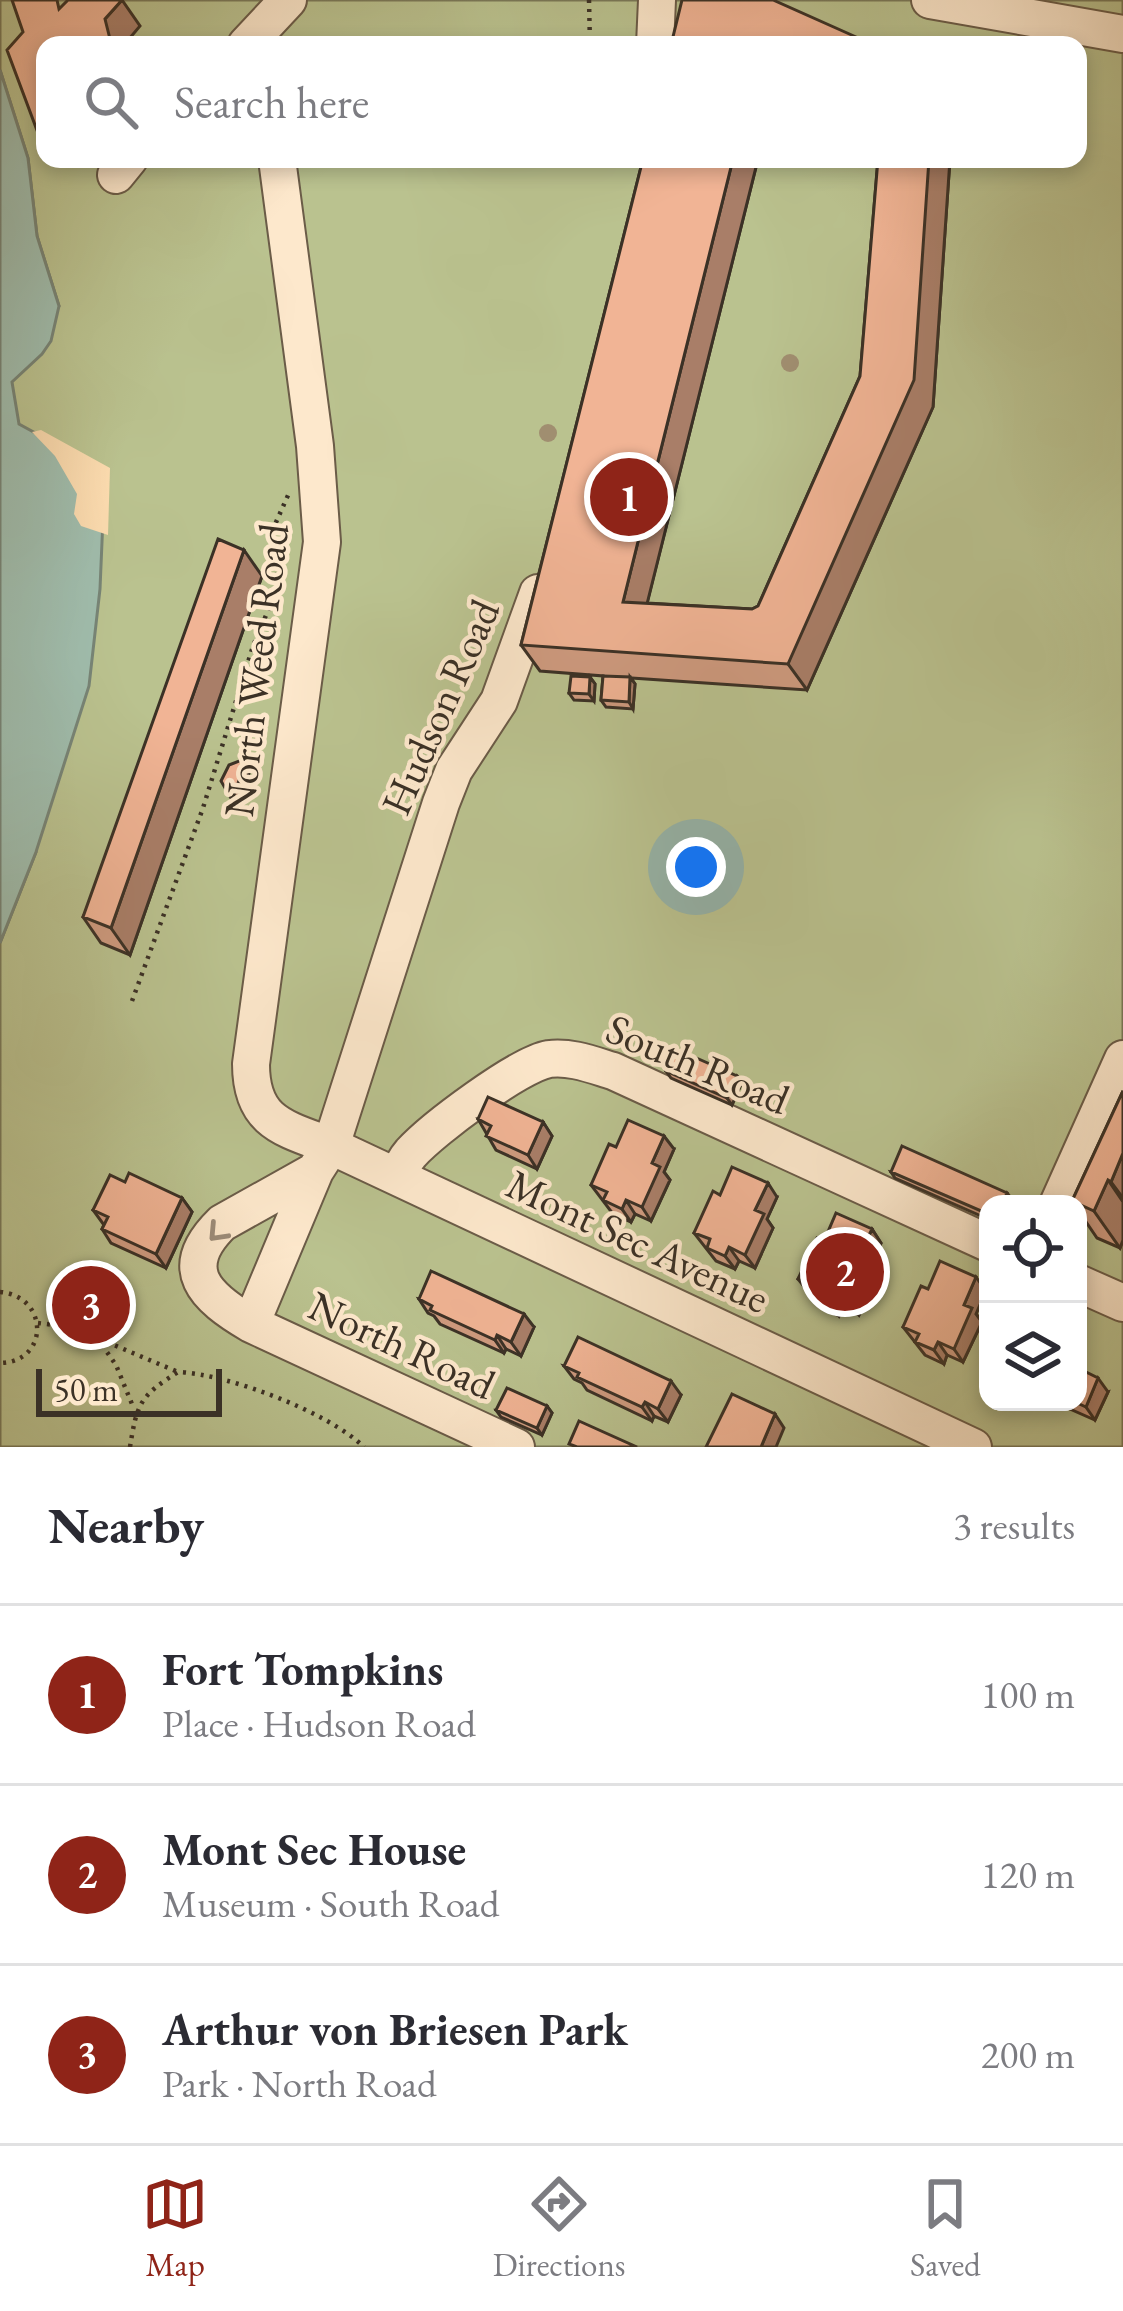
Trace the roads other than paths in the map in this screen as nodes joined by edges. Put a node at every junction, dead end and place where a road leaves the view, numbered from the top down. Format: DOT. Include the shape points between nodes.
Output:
graph roads {
  1 [pos="288,0"];
  2 [pos="657,0"];
  3 [pos="930,0"];
  4 [pos="1123,34"];
  5 [pos="260,36"];
  6 [pos="655,36"];
  7 [pos="278,168"];
  8 [pos="548,559"];
  9 [pos="1123,1059"];
  10 [pos="323,1159"];
  11 [pos="398,1178"];
  12 [pos="1062,1195"];
  13 [pos="979,1239"];
  14 [pos="1087,1287"];
  15 [pos="1123,1303"];
  16 [pos="251,1324"];
  17 [pos="516,1447"];
  18 [pos="973,1447"];
  1 -- 5 [label="street"];
  2 -- 6 [label="street"];
  3 -- 4 [label="street"];
  7 -- 10 [label="street, North Weed Road" via="322,542 251,1080 263,1113"];
  8 -- 10 [label="street, Hudson Road" via="499,701 441,803"];
  9 -- 12 [label="street"];
  10 -- 11 [label="street, Mont Sec Avenue"];
  10 -- 16 [label="street, Hudson Road"];
  10 -- 16 [label="street, North Road, one-way" via="222,1223 200,1254 204,1288"];
  11 -- 13 [label="street, South Road" via="414,1150 504,1081 550,1059 574,1060"];
  11 -- 18 [label="street, Mont Sec Avenue"];
  14 -- 15 [label="street"];
  16 -- 17 [label="street, North Road"];
}
